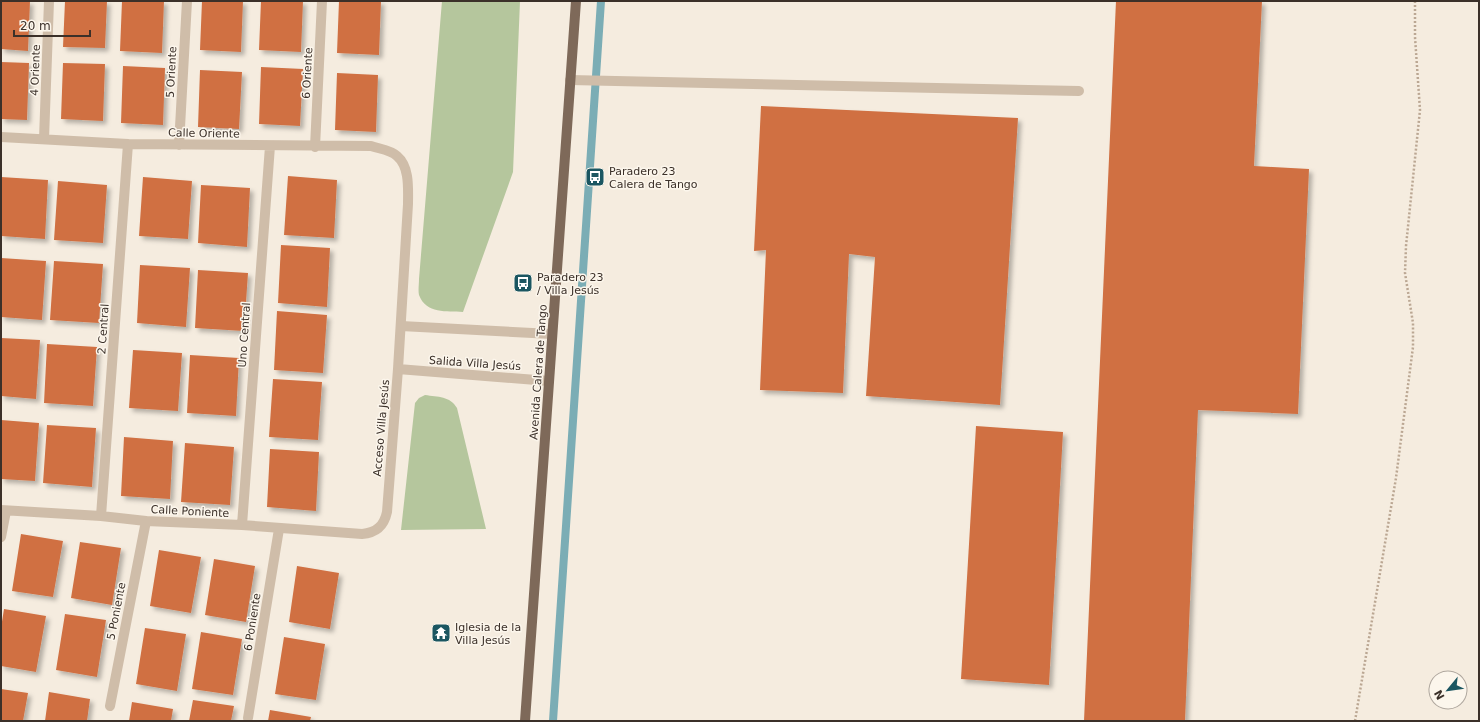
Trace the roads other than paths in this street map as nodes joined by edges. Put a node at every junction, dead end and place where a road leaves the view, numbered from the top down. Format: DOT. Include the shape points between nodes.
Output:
graph roads {
  1 [pos="49,1"];
  2 [pos="187,1"];
  3 [pos="322,1"];
  4 [pos="576,1"];
  5 [pos="570,80"];
  6 [pos="1079,91"];
  7 [pos="1,138"];
  8 [pos="44,139"];
  9 [pos="128,144"];
  10 [pos="180,145"];
  11 [pos="270,146"];
  12 [pos="315,147"];
  13 [pos="402,162"];
  14 [pos="401,326"];
  15 [pos="552,334"];
  16 [pos="398,370"];
  17 [pos="549,381"];
  18 [pos="4,511"];
  19 [pos="101,516"];
  20 [pos="146,521"];
  21 [pos="242,525"];
  22 [pos="279,529"];
  23 [pos="377,530"];
  24 [pos="1,538"];
  25 [pos="110,706"];
  26 [pos="248,718"];
  27 [pos="525,721"];
  1 -- 8 [label="street, 4 Oriente"];
  2 -- 10 [label="street, 5 Oriente"];
  3 -- 12 [label="street, 6 Oriente"];
  4 -- 5 [label="main road, Avenida Calera de Tango"];
  5 -- 6 [label="street"];
  5 -- 15 [label="main road, Avenida Calera de Tango"];
  7 -- 8 [label="street, Calle Oriente"];
  8 -- 9 [label="street, Calle Oriente"];
  9 -- 10 [label="street, Calle Oriente"];
  9 -- 19 [label="street, 2 Central"];
  10 -- 11 [label="street, Calle Oriente"];
  11 -- 12 [label="street, Calle Oriente"];
  11 -- 21 [label="street, Uno Central"];
  12 -- 13 [label="street, Calle Oriente" via="371,146 394,154"];
  13 -- 14 [label="street, Acceso Villa Jesús" via="408,183 408,204"];
  14 -- 15 [label="street"];
  14 -- 16 [label="street, Acceso Villa Jesús"];
  15 -- 17 [label="main road, Avenida Calera de Tango"];
  16 -- 17 [label="street, Salida Villa Jesús"];
  16 -- 23 [label="street, Acceso Villa Jesús" via="387,512 382,526"];
  17 -- 27 [label="main road, Avenida Calera de Tango"];
  18 -- 19 [label="street, Calle Poniente"];
  18 -- 24 [label="street"];
  19 -- 20 [label="street, Calle Poniente"];
  20 -- 21 [label="street, Calle Poniente"];
  20 -- 25 [label="street, 5 Poniente"];
  21 -- 22 [label="street, Calle Poniente"];
  22 -- 23 [label="street, Calle Poniente" via="362,534"];
  22 -- 26 [label="street, 6 Poniente"];
}
